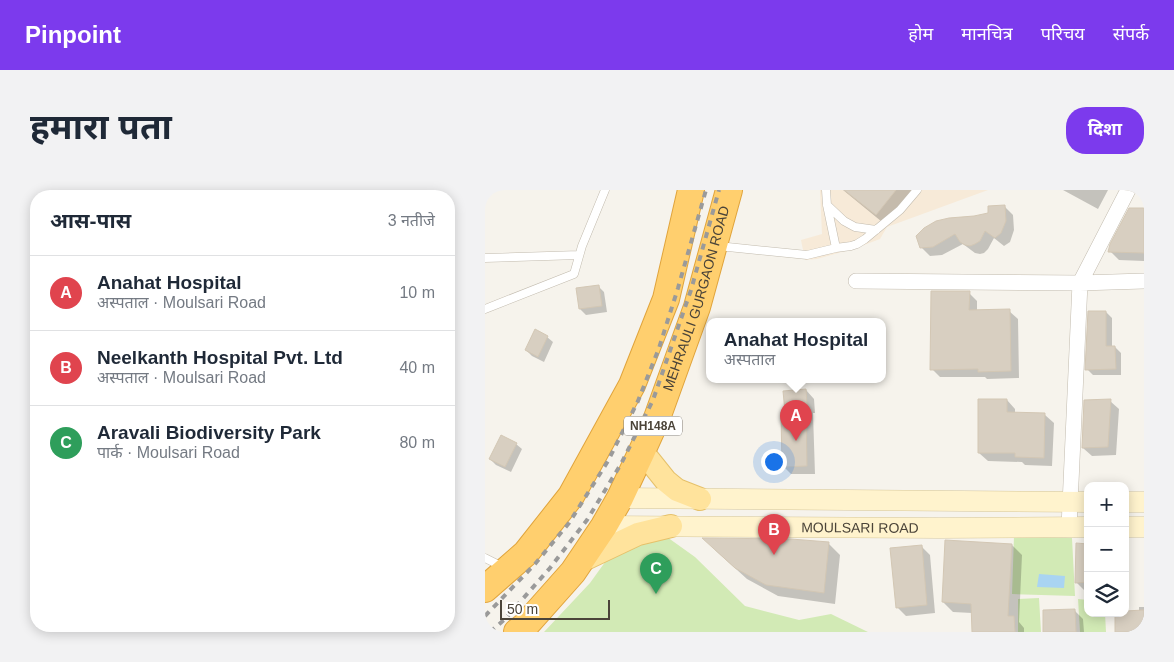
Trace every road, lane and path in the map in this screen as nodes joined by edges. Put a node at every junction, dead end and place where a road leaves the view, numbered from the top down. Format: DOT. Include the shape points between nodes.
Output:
graph roads {
  1 [pos="605,190"];
  2 [pos="691,190"];
  3 [pos="729,190"];
  4 [pos="826,190"];
  5 [pos="917,190"];
  6 [pos="1128,190"];
  7 [pos="827,205"];
  8 [pos="876,230"];
  9 [pos="713,245"];
  10 [pos="836,248"];
  11 [pos="579,255"];
  12 [pos="485,258"];
  13 [pos="857,281"];
  14 [pos="1144,281"];
  15 [pos="1080,283"];
  16 [pos="485,309"];
  17 [pos="642,451"];
  18 [pos="620,498"];
  19 [pos="700,499"];
  20 [pos="941,501"];
  21 [pos="1079,502"];
  22 [pos="1129,502"];
  23 [pos="1144,502"];
  24 [pos="604,526"];
  25 [pos="671,526"];
  26 [pos="1079,527"];
  27 [pos="1129,527"];
  28 [pos="1144,527"];
  29 [pos="939,528"];
  30 [pos="485,558"];
  31 [pos="579,562"];
  32 [pos="508,569"];
  33 [pos="485,589"];
  34 [pos="517,632"];
  1 -- 11 [label="lane"];
  2 -- 32 [label="highway, MEHRAULI GURGAON ROAD / NH148A" via="665,299 633,386 571,496 526,553"];
  3 -- 9 [label="highway, MEHRAULI GURGAON ROAD / NH148A"];
  4 -- 7 [label="lane"];
  5 -- 8 [label="lane"];
  6 -- 15 [label="street"];
  7 -- 8 [label="lane" via="855,227"];
  7 -- 10 [label="lane"];
  8 -- 10 [label="lane" via="857,244"];
  9 -- 10 [label="lane" via="807,255"];
  9 -- 17 [label="highway, MEHRAULI GURGAON ROAD / NH148A" via="697,307"];
  11 -- 12 [label="lane"];
  11 -- 16 [label="lane" via="574,274"];
  13 -- 15 [label="street"];
  14 -- 15 [label="street"];
  15 -- 21 [label="street"];
  17 -- 18 [label="highway, MEHRAULI GURGAON ROAD / NH148A"];
  17 -- 19 [label="main road" via="666,481 677,490"];
  18 -- 19 [label="street, MOULSARI ROAD"];
  18 -- 24 [label="highway, MEHRAULI GURGAON ROAD / NH148A"];
  19 -- 20 [label="street, MOULSARI ROAD"];
  20 -- 21 [label="street, MOULSARI ROAD"];
  20 -- 29 [label="street"];
  21 -- 26 [label="street"];
  22 -- 23 [label="street"];
  24 -- 25 [label="street, MOULSARI ROAD"];
  24 -- 31 [label="highway, MEHRAULI GURGAON ROAD / NH148A"];
  25 -- 29 [label="street, MOULSARI ROAD"];
  25 -- 31 [label="main road" via="638,534"];
  26 -- 29 [label="street, MOULSARI ROAD"];
  27 -- 28 [label="street"];
  30 -- 32 [label="lane"];
  31 -- 34 [label="highway, MEHRAULI GURGAON ROAD / NH148A"];
  32 -- 33 [label="highway, MEHRAULI GURGAON ROAD / NH148A"];
}
